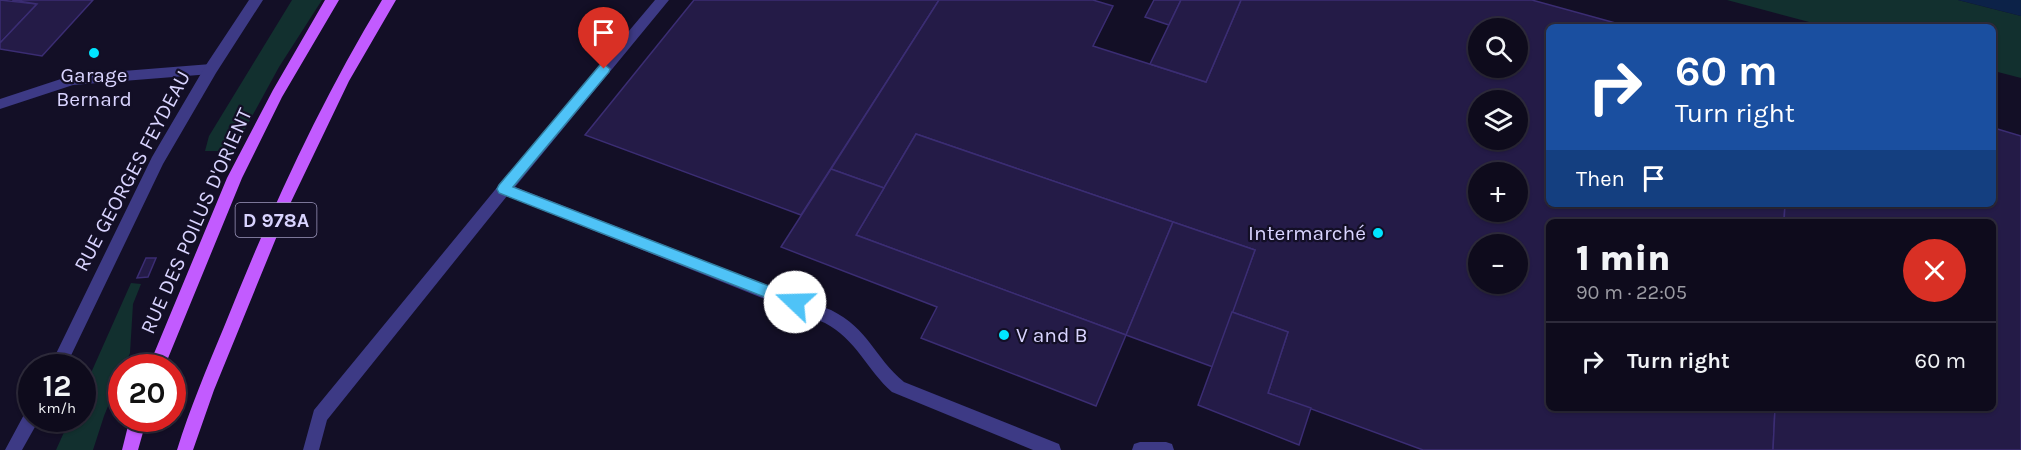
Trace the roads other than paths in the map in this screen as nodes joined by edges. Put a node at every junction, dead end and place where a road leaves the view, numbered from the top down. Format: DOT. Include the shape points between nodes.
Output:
graph roads {
  1 [pos="256,0"];
  2 [pos="332,0"];
  3 [pos="389,0"];
  4 [pos="662,0"];
  5 [pos="211,69"];
  6 [pos="0,104"];
  7 [pos="504,189"];
  8 [pos="64,354"];
  9 [pos="162,354"];
  10 [pos="23,432"];
  11 [pos="135,432"];
  12 [pos="13,450"];
  13 [pos="129,450"];
  14 [pos="185,450"];
  15 [pos="311,450"];
  16 [pos="1053,450"];
  17 [pos="1140,450"];
  18 [pos="1166,450"];
  1 -- 5 [label="street, RUE GEORGES FEYDEAU"];
  2 -- 9 [label="main road, RUE DES POILUS D'ORIENT / D 978A" via="247,152"];
  3 -- 14 [label="main road, D 978A" via="298,167"];
  4 -- 7 [label="street"];
  5 -- 6 [label="street" via="73,80"];
  5 -- 8 [label="street, RUE GEORGES FEYDEAU" via="157,161"];
  7 -- 15 [label="street" via="320,416"];
  7 -- 16 [label="street" via="814,310 857,336 883,376 898,387"];
  10 -- 12 [label="street"];
  11 -- 13 [label="main road"];
  17 -- 18 [label="street"];
}
